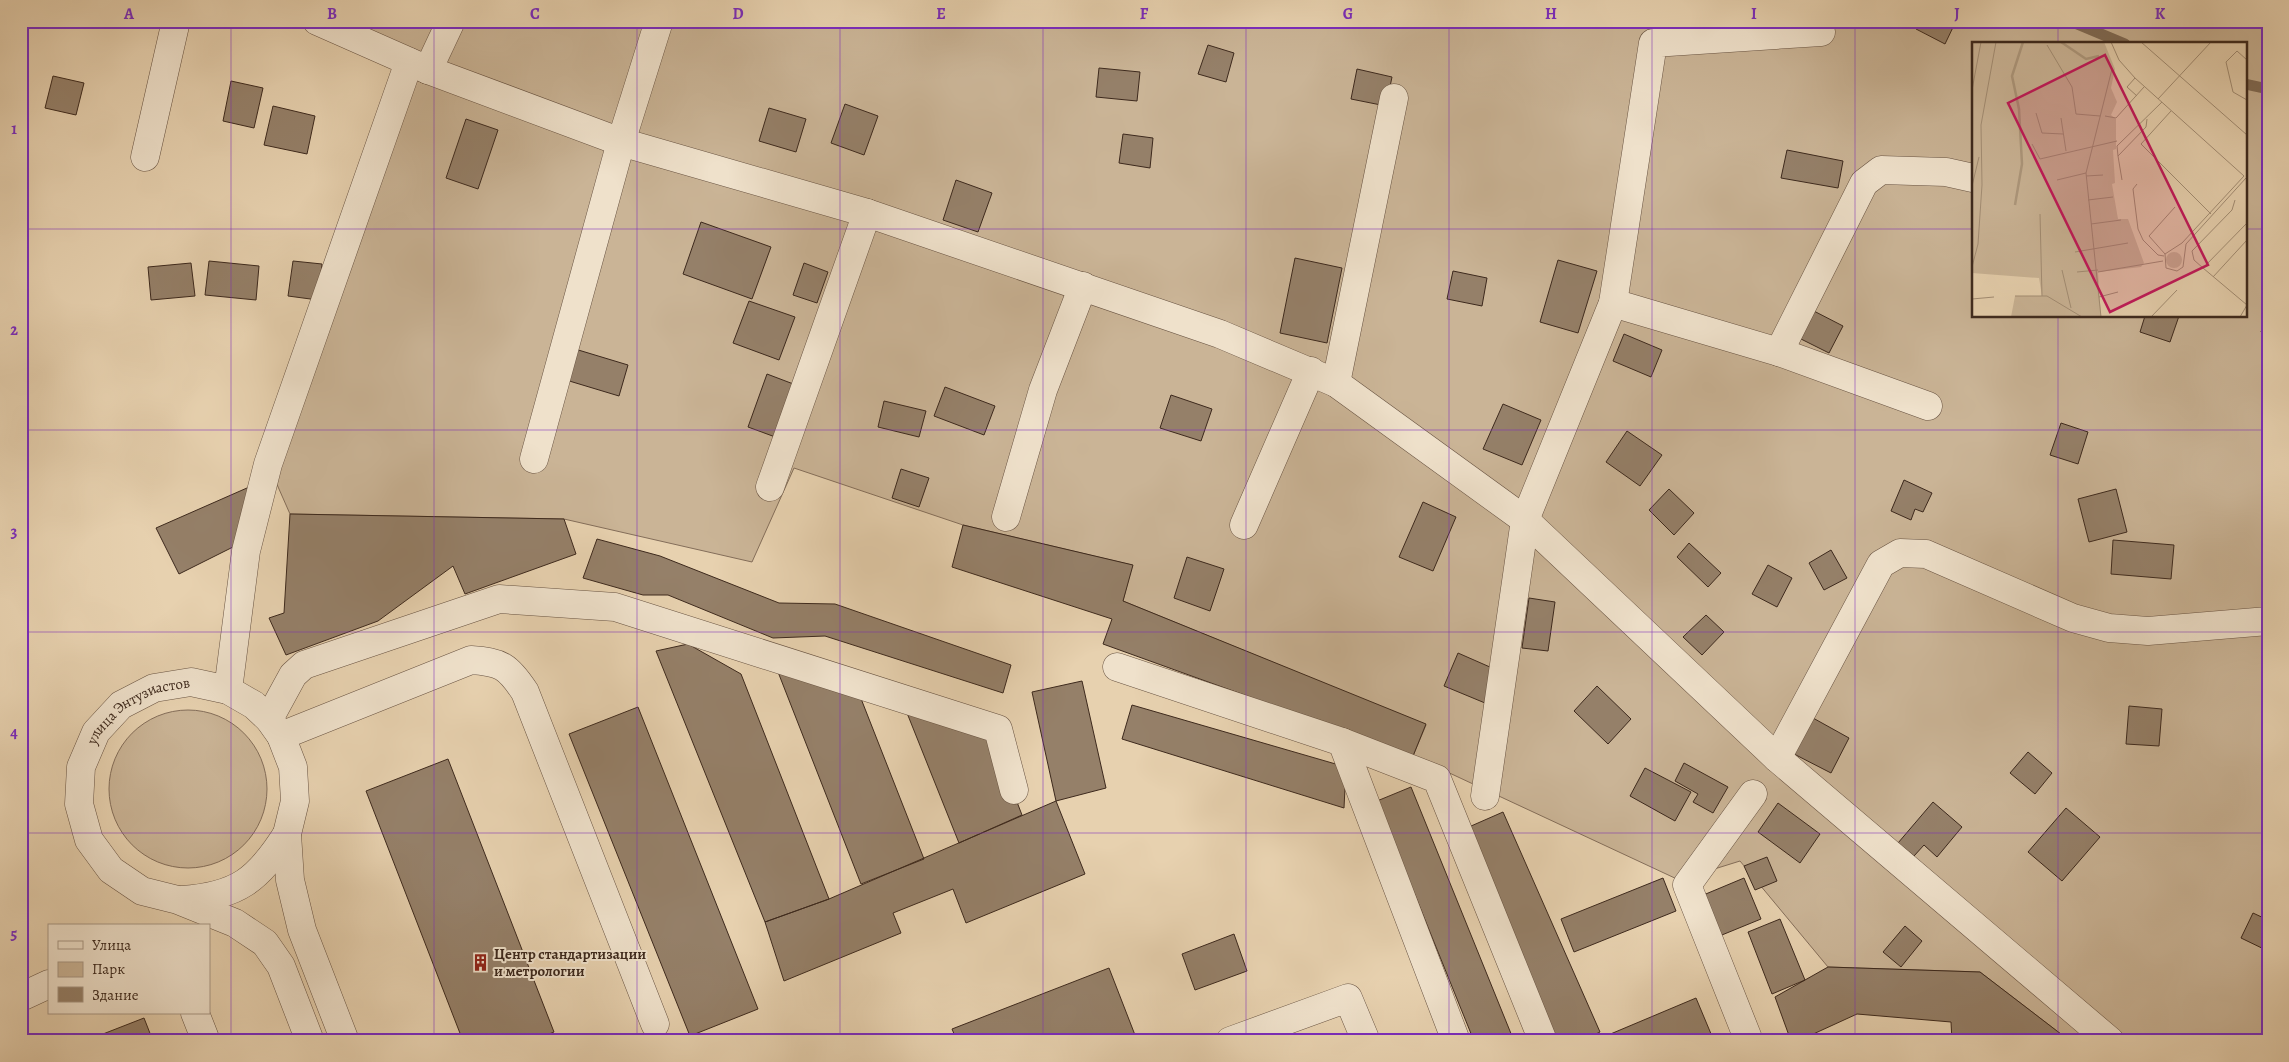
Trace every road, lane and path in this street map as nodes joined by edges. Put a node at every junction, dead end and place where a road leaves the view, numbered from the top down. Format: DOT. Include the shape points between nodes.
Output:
graph roads {
  1 [pos="176,21"];
  2 [pos="317,21"];
  3 [pos="451,21"];
  4 [pos="659,21"];
  5 [pos="1821,32"];
  6 [pos="418,66"];
  7 [pos="1394,98"];
  8 [pos="621,142"];
  9 [pos="145,157"];
  10 [pos="1972,178"];
  11 [pos="867,213"];
  12 [pos="1083,286"];
  13 [pos="1613,303"];
  14 [pos="1779,352"];
  15 [pos="1311,371"];
  16 [pos="1336,383"];
  17 [pos="1928,406"];
  18 [pos="534,459"];
  19 [pos="770,487"];
  20 [pos="1006,517"];
  21 [pos="1525,520"];
  22 [pos="1244,525"];
  23 [pos="2268,622"];
  24 [pos="1117,667"];
  25 [pos="228,690"];
  26 [pos="275,728"];
  27 [pos="1342,742"];
  28 [pos="1777,758"];
  29 [pos="1014,790"];
  30 [pos="1753,794"];
  31 [pos="1485,796"];
  32 [pos="288,834"];
  33 [pos="178,900"];
  34 [pos="48,984"];
  35 [pos="21,997"];
  36 [pos="196,1014"];
  37 [pos="655,1024"];
  38 [pos="206,1041"];
  39 [pos="310,1041"];
  40 [pos="345,1041"];
  41 [pos="1230,1041"];
  42 [pos="1366,1041"];
  43 [pos="1456,1041"];
  44 [pos="1543,1041"];
  45 [pos="1749,1041"];
  46 [pos="2110,1041"];
  1 -- 9 [label="street"];
  2 -- 6 [label="street"];
  3 -- 6 [label="street"];
  4 -- 8 [label="street"];
  5 -- 13 [label="street" via="1653,43"];
  6 -- 8 [label="street"];
  6 -- 25 [label="street" via="268,464 246,551"];
  7 -- 16 [label="street"];
  8 -- 11 [label="street"];
  8 -- 18 [label="street"];
  10 -- 14 [label="street" via="1946,172 1881,170 1864,183"];
  11 -- 12 [label="street"];
  11 -- 19 [label="street"];
  12 -- 15 [label="street" via="1220,334"];
  12 -- 20 [label="street" via="1043,390"];
  13 -- 14 [label="street"];
  13 -- 21 [label="street"];
  14 -- 17 [label="street"];
  15 -- 16 [label="street"];
  15 -- 22 [label="street"];
  16 -- 21 [label="street"];
  21 -- 28 [label="street"];
  21 -- 31 [label="street"];
  23 -- 28 [label="street" via="2148,631 2109,628 2073,618 1926,554 1900,553 1881,564"];
  24 -- 27 [label="street"];
  25 -- 26 [label="street, улица Энтузиастов" via="254,705"];
  25 -- 33 [label="street, улица Энтузиастов" via="191,682 154,688 121,705 96,732 81,767 79,804 89,840 111,870 142,891"];
  26 -- 29 [label="street" via="293,675 304,665 499,599 616,607 998,729"];
  26 -- 32 [label="street, улица Энтузиастов" via="293,767 295,801"];
  26 -- 37 [label="street" via="471,660 495,661 512,672 525,692"];
  27 -- 43 [label="street"];
  27 -- 44 [label="street" via="1437,779"];
  28 -- 46 [label="street"];
  30 -- 45 [label="street" via="1687,886"];
  32 -- 33 [label="street, улица Энтузиастов" via="269,863 244,885 212,898"];
  32 -- 40 [label="street, улица Энтузиастов" via="290,880 302,930"];
  33 -- 39 [label="street, улица Энтузиастов" via="236,923 265,943 281,966"];
  34 -- 35 [label="street"];
  36 -- 38 [label="street"];
  41 -- 42 [label="street" via="1348,998"];
}
